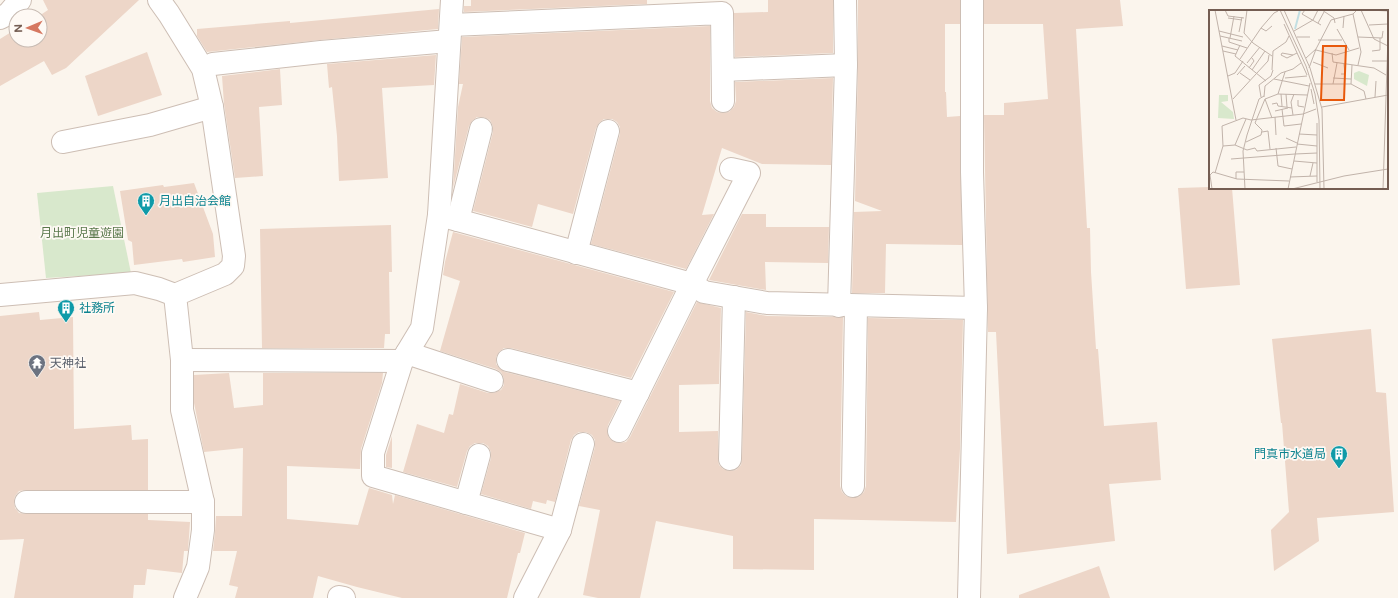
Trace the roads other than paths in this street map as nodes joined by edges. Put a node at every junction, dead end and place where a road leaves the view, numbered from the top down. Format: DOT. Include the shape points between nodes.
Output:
graph roads {
  1 [pos="20,0"];
  2 [pos="159,0"];
  3 [pos="452,0"];
  4 [pos="845,0"];
  5 [pos="972,0"];
  6 [pos="0,18"];
  7 [pos="450,33"];
  8 [pos="213,64"];
  9 [pos="846,64"];
  10 [pos="723,70"];
  11 [pos="723,101"];
  12 [pos="212,107"];
  13 [pos="481,129"];
  14 [pos="608,131"];
  15 [pos="63,142"];
  16 [pos="748,173"];
  17 [pos="449,217"];
  18 [pos="576,253"];
  19 [pos="692,284"];
  20 [pos="0,295"];
  21 [pos="174,295"];
  22 [pos="734,297"];
  23 [pos="848,306"];
  24 [pos="976,308"];
  25 [pos="404,357"];
  26 [pos="182,360"];
  27 [pos="508,360"];
  28 [pos="492,381"];
  29 [pos="638,394"];
  30 [pos="619,431"];
  31 [pos="583,444"];
  32 [pos="479,455"];
  33 [pos="730,458"];
  34 [pos="853,486"];
  35 [pos="26,502"];
  36 [pos="203,502"];
  37 [pos="466,503"];
  38 [pos="560,530"];
  39 [pos="185,598"];
  40 [pos="525,598"];
  41 [pos="969,598"];
  1 -- 6 [label="street" via="8,14"];
  2 -- 12 [label="street" via="203,69"];
  3 -- 7 [label="street"];
  4 -- 9 [label="street"];
  5 -- 24 [label="street" via="972,172"];
  7 -- 8 [label="street" via="321,52"];
  7 -- 10 [label="street" via="722,13"];
  7 -- 17 [label="street"];
  9 -- 10 [label="street"];
  9 -- 23 [label="street"];
  10 -- 11 [label="street"];
  12 -- 15 [label="street" via="150,125"];
  12 -- 21 [label="street" via="234,256 233,266 225,274"];
  13 -- 17 [label="street"];
  14 -- 18 [label="street"];
  16 -- 19 [label="street"];
  17 -- 18 [label="street"];
  17 -- 25 [label="street" via="422,328"];
  18 -- 19 [label="street"];
  19 -- 22 [label="street" via="704,292"];
  19 -- 29 [label="street"];
  20 -- 21 [label="street" via="135,284"];
  21 -- 26 [label="street"];
  22 -- 23 [label="street" via="767,303"];
  22 -- 33 [label="street"];
  23 -- 24 [label="street"];
  23 -- 34 [label="street"];
  24 -- 41 [label="street"];
  25 -- 26 [label="street"];
  25 -- 28 [label="street"];
  25 -- 37 [label="street" via="373,453 373,476"];
  26 -- 36 [label="street" via="182,410"];
  27 -- 29 [label="street"];
  29 -- 30 [label="street"];
  31 -- 38 [label="street"];
  32 -- 37 [label="street"];
  35 -- 36 [label="street"];
  36 -- 39 [label="street" via="203,530 198,566"];
  37 -- 38 [label="street"];
  38 -- 40 [label="street"];
}
